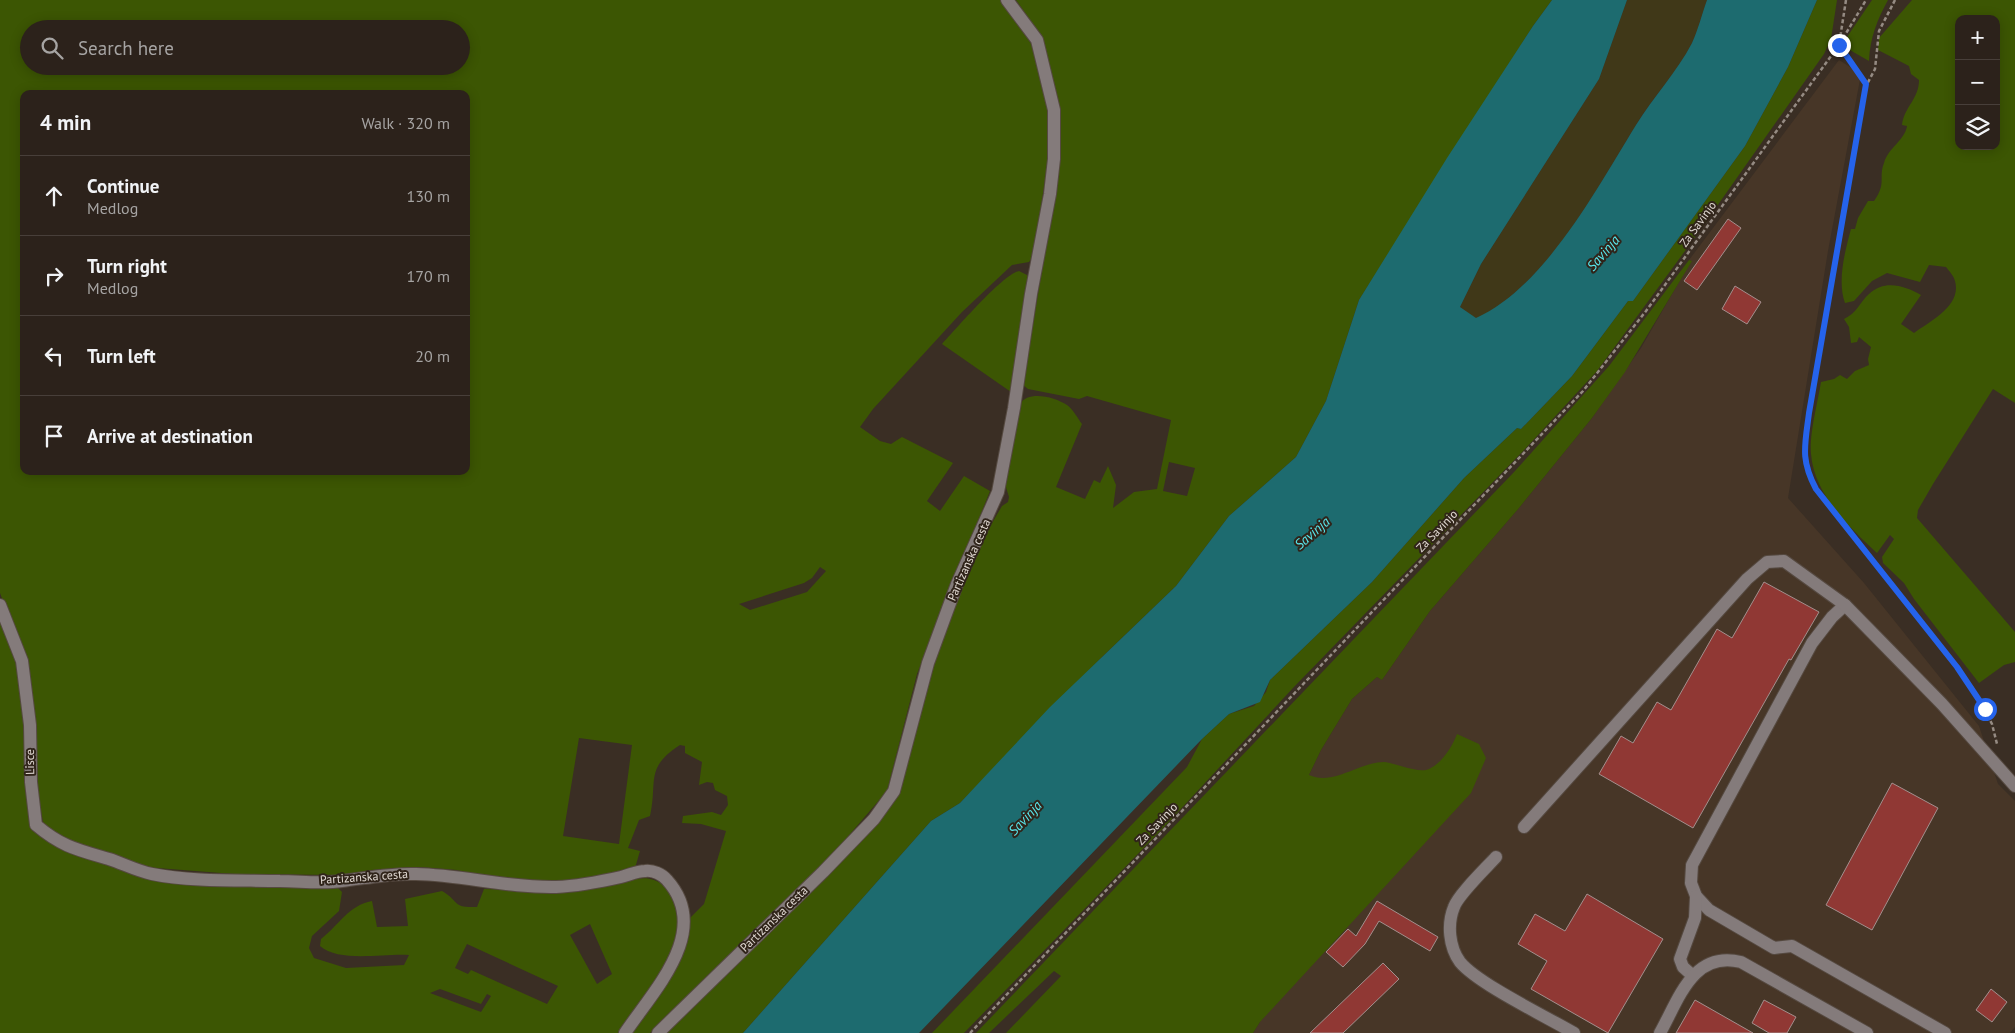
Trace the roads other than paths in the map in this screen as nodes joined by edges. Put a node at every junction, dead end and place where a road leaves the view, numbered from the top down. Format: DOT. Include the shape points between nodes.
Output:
graph roads {
  1 [pos="1008,0"];
  2 [pos="0,605"];
  3 [pos="1845,605"];
  4 [pos="2011,781"];
  5 [pos="1524,826"];
  6 [pos="1496,857"];
  7 [pos="125,865"];
  8 [pos="1696,896"];
  9 [pos="1692,976"];
  10 [pos="625,1033"];
  11 [pos="658,1033"];
  12 [pos="1574,1033"];
  13 [pos="1660,1033"];
  14 [pos="1867,1033"];
  15 [pos="1945,1033"];
  1 -- 11 [label="street, Partizanska cesta" via="1037,40 1054,110 1054,159 998,492 954,592 928,663 894,790 874,819 823,872"];
  2 -- 7 [label="street, Lisce" via="22,661 30,725 36,825 54,841"];
  3 -- 4 [label="street" via="1942,704"];
  3 -- 5 [label="street" via="1784,562 1767,562 1747,579"];
  3 -- 8 [label="street" via="1812,643 1692,865 1691,883"];
  6 -- 12 [label="street" via="1454,905 1450,924 1452,946 1460,962 1481,979"];
  7 -- 10 [label="street, Partizanska cesta" via="153,874 228,880 341,881 373,875 415,874 521,886 586,884 645,871 656,872 676,894 684,933 678,954 667,974"];
  8 -- 9 [label="street" via="1695,918 1680,959"];
  8 -- 15 [label="street" via="1709,910 1774,948 1792,946"];
  9 -- 13 [label="street"];
  9 -- 14 [label="street" via="1716,960 1741,962"];
}
